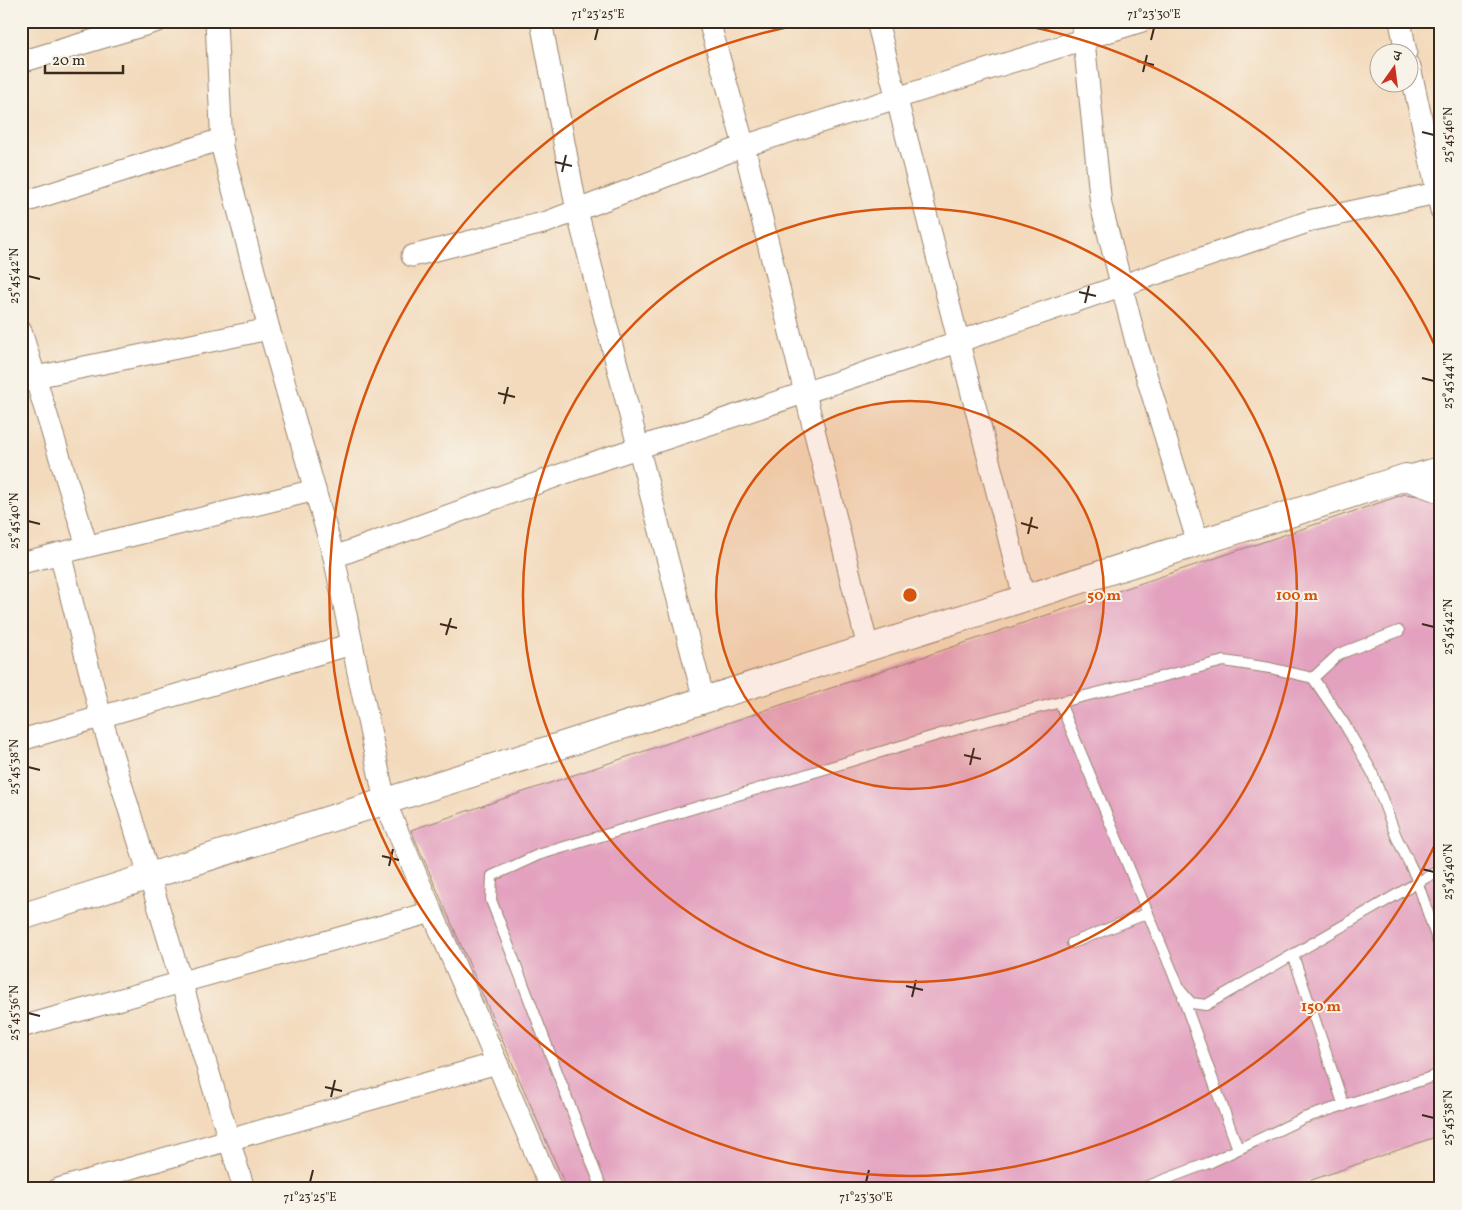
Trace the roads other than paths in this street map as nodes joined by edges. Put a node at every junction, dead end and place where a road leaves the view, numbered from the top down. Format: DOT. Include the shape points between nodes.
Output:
graph roads {
  1 [pos="158,21"];
  2 [pos="216,21"];
  3 [pos="541,21"];
  4 [pos="709,21"];
  5 [pos="877,21"];
  6 [pos="1142,21"];
  7 [pos="1400,21"];
  8 [pos="1083,30"];
  9 [pos="1404,42"];
  10 [pos="21,62"];
  11 [pos="1416,92"];
  12 [pos="897,98"];
  13 [pos="222,139"];
  14 [pos="744,146"];
  15 [pos="1440,199"];
  16 [pos="21,203"];
  17 [pos="577,211"];
  18 [pos="412,256"];
  19 [pos="1122,285"];
  20 [pos="269,329"];
  21 [pos="21,331"];
  22 [pos="959,341"];
  23 [pos="28,378"];
  24 [pos="805,392"];
  25 [pos="638,447"];
  26 [pos="1441,467"];
  27 [pos="1406,477"];
  28 [pos="315,490"];
  29 [pos="1441,490"];
  30 [pos="1198,543"];
  31 [pos="87,546"];
  32 [pos="60,553"];
  33 [pos="334,557"];
  34 [pos="21,562"];
  35 [pos="1024,598"];
  36 [pos="1399,631"];
  37 [pos="352,644"];
  38 [pos="868,648"];
  39 [pos="1313,678"];
  40 [pos="704,700"];
  41 [pos="1060,703"];
  42 [pos="101,717"];
  43 [pos="21,740"];
  44 [pos="385,802"];
  45 [pos="1441,869"];
  46 [pos="148,877"];
  47 [pos="1417,883"];
  48 [pos="432,912"];
  49 [pos="1148,913"];
  50 [pos="21,918"];
  51 [pos="1072,943"];
  52 [pos="1441,951"];
  53 [pos="1293,955"];
  54 [pos="180,982"];
  55 [pos="1180,990"];
  56 [pos="21,1027"];
  57 [pos="497,1062"];
  58 [pos="1441,1074"];
  59 [pos="1344,1106"];
  60 [pos="229,1141"];
  61 [pos="1238,1149"];
  62 [pos="58,1189"];
  63 [pos="244,1189"];
  64 [pos="551,1189"];
  65 [pos="602,1189"];
  66 [pos="1140,1189"];
  1 -- 10 [label="street"];
  2 -- 13 [label="street"];
  3 -- 17 [label="street"];
  4 -- 14 [label="street"];
  5 -- 12 [label="street"];
  6 -- 8 [label="street"];
  7 -- 9 [label="street"];
  8 -- 12 [label="street"];
  8 -- 19 [label="street" via="1102,205"];
  11 -- 15 [label="street"];
  12 -- 14 [label="street"];
  12 -- 22 [label="street"];
  13 -- 16 [label="street"];
  13 -- 20 [label="street"];
  14 -- 17 [label="street"];
  14 -- 24 [label="street"];
  15 -- 19 [label="street" via="1313,220"];
  17 -- 18 [label="street" via="547,222"];
  17 -- 25 [label="street"];
  19 -- 22 [label="street"];
  19 -- 30 [label="street" via="1136,342"];
  20 -- 23 [label="street"];
  20 -- 28 [label="street"];
  21 -- 23 [label="street"];
  22 -- 24 [label="street"];
  22 -- 35 [label="street"];
  23 -- 31 [label="street"];
  24 -- 25 [label="street"];
  24 -- 38 [label="street"];
  25 -- 33 [label="street"];
  25 -- 40 [label="street"];
  26 -- 27 [label="street"];
  27 -- 29 [label="street"];
  27 -- 30 [label="street"];
  28 -- 31 [label="street"];
  28 -- 33 [label="street"];
  30 -- 35 [label="street"];
  31 -- 32 [label="street"];
  32 -- 34 [label="street"];
  32 -- 42 [label="street"];
  33 -- 37 [label="street"];
  35 -- 38 [label="street"];
  36 -- 39 [label="lane" via="1338,654"];
  37 -- 42 [label="street"];
  37 -- 44 [label="street"];
  38 -- 40 [label="street"];
  39 -- 41 [label="lane" via="1224,661"];
  39 -- 47 [label="lane" via="1372,772"];
  40 -- 44 [label="street"];
  41 -- 49 [label="lane"];
  41 -- 65 [label="lane" via="965,727 538,855 492,876 491,900"];
  42 -- 43 [label="street"];
  42 -- 46 [label="street"];
  44 -- 46 [label="street"];
  44 -- 48 [label="street"];
  45 -- 47 [label="lane"];
  46 -- 50 [label="street"];
  46 -- 54 [label="street"];
  47 -- 52 [label="lane"];
  47 -- 53 [label="lane"];
  48 -- 54 [label="street"];
  48 -- 57 [label="street"];
  49 -- 51 [label="lane"];
  49 -- 55 [label="lane"];
  53 -- 55 [label="lane" via="1206,1005 1191,1003"];
  53 -- 59 [label="lane"];
  54 -- 56 [label="street"];
  54 -- 60 [label="street"];
  55 -- 61 [label="lane"];
  57 -- 60 [label="street"];
  57 -- 64 [label="street"];
  58 -- 59 [label="lane"];
  59 -- 61 [label="lane" via="1304,1118"];
  60 -- 62 [label="street"];
  60 -- 63 [label="street"];
  61 -- 66 [label="lane"];
}
